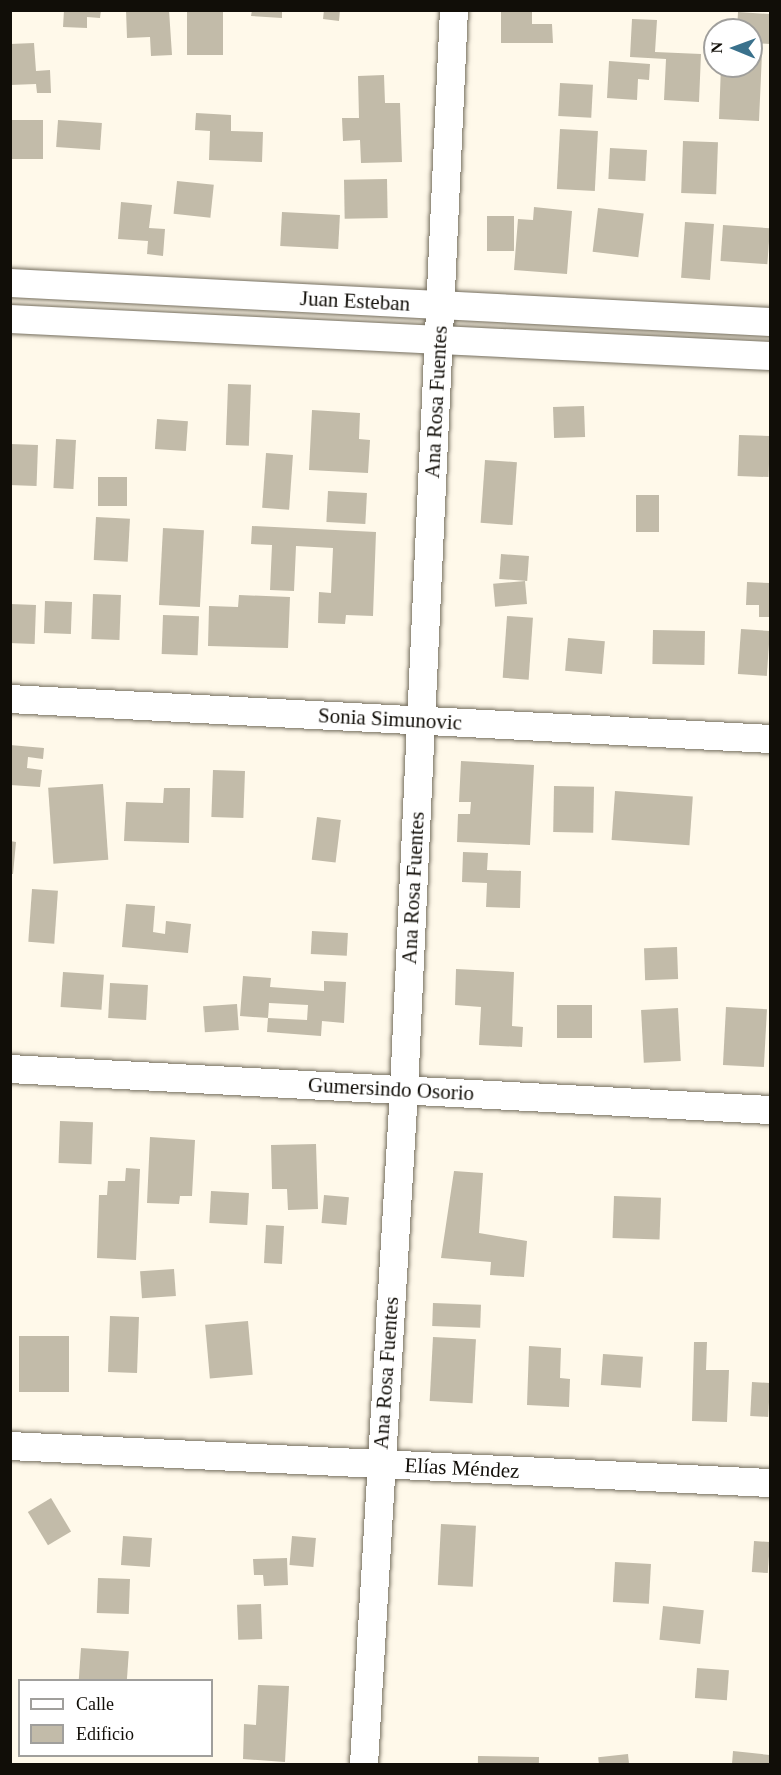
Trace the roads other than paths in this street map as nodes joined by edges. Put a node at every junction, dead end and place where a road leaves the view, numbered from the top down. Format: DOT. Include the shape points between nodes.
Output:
graph roads {
  1 [pos="454,10"];
  2 [pos="10,284"];
  3 [pos="440,306"];
  4 [pos="10,319"];
  5 [pos="771,322"];
  6 [pos="438,339"];
  7 [pos="771,356"];
  8 [pos="10,699"];
  9 [pos="422,721"];
  10 [pos="771,739"];
  11 [pos="10,1069"];
  12 [pos="404,1090"];
  13 [pos="771,1110"];
  14 [pos="10,1446"];
  15 [pos="380,1464"];
  16 [pos="771,1483"];
  17 [pos="364,1764"];
  1 -- 3 [label="street, Ana Rosa Fuentes"];
  2 -- 3 [label="street, Juan Esteban"];
  3 -- 5 [label="street, Juan Esteban"];
  3 -- 6 [label="street, Ana Rosa Fuentes"];
  4 -- 6 [label="street, Juan Esteban"];
  6 -- 7 [label="street, Juan Esteban"];
  6 -- 9 [label="street, Ana Rosa Fuentes"];
  8 -- 9 [label="street, Sonia Simunovic"];
  9 -- 10 [label="street, Sonia Simunovic"];
  9 -- 12 [label="street, Ana Rosa Fuentes"];
  11 -- 12 [label="street, Gumersindo Osorio"];
  12 -- 13 [label="street, Gumersindo Osorio"];
  12 -- 15 [label="street, Ana Rosa Fuentes"];
  14 -- 15 [label="street, Elías Méndez"];
  15 -- 16 [label="street, Elías Méndez"];
  15 -- 17 [label="street, Ana Rosa Fuentes"];
}
